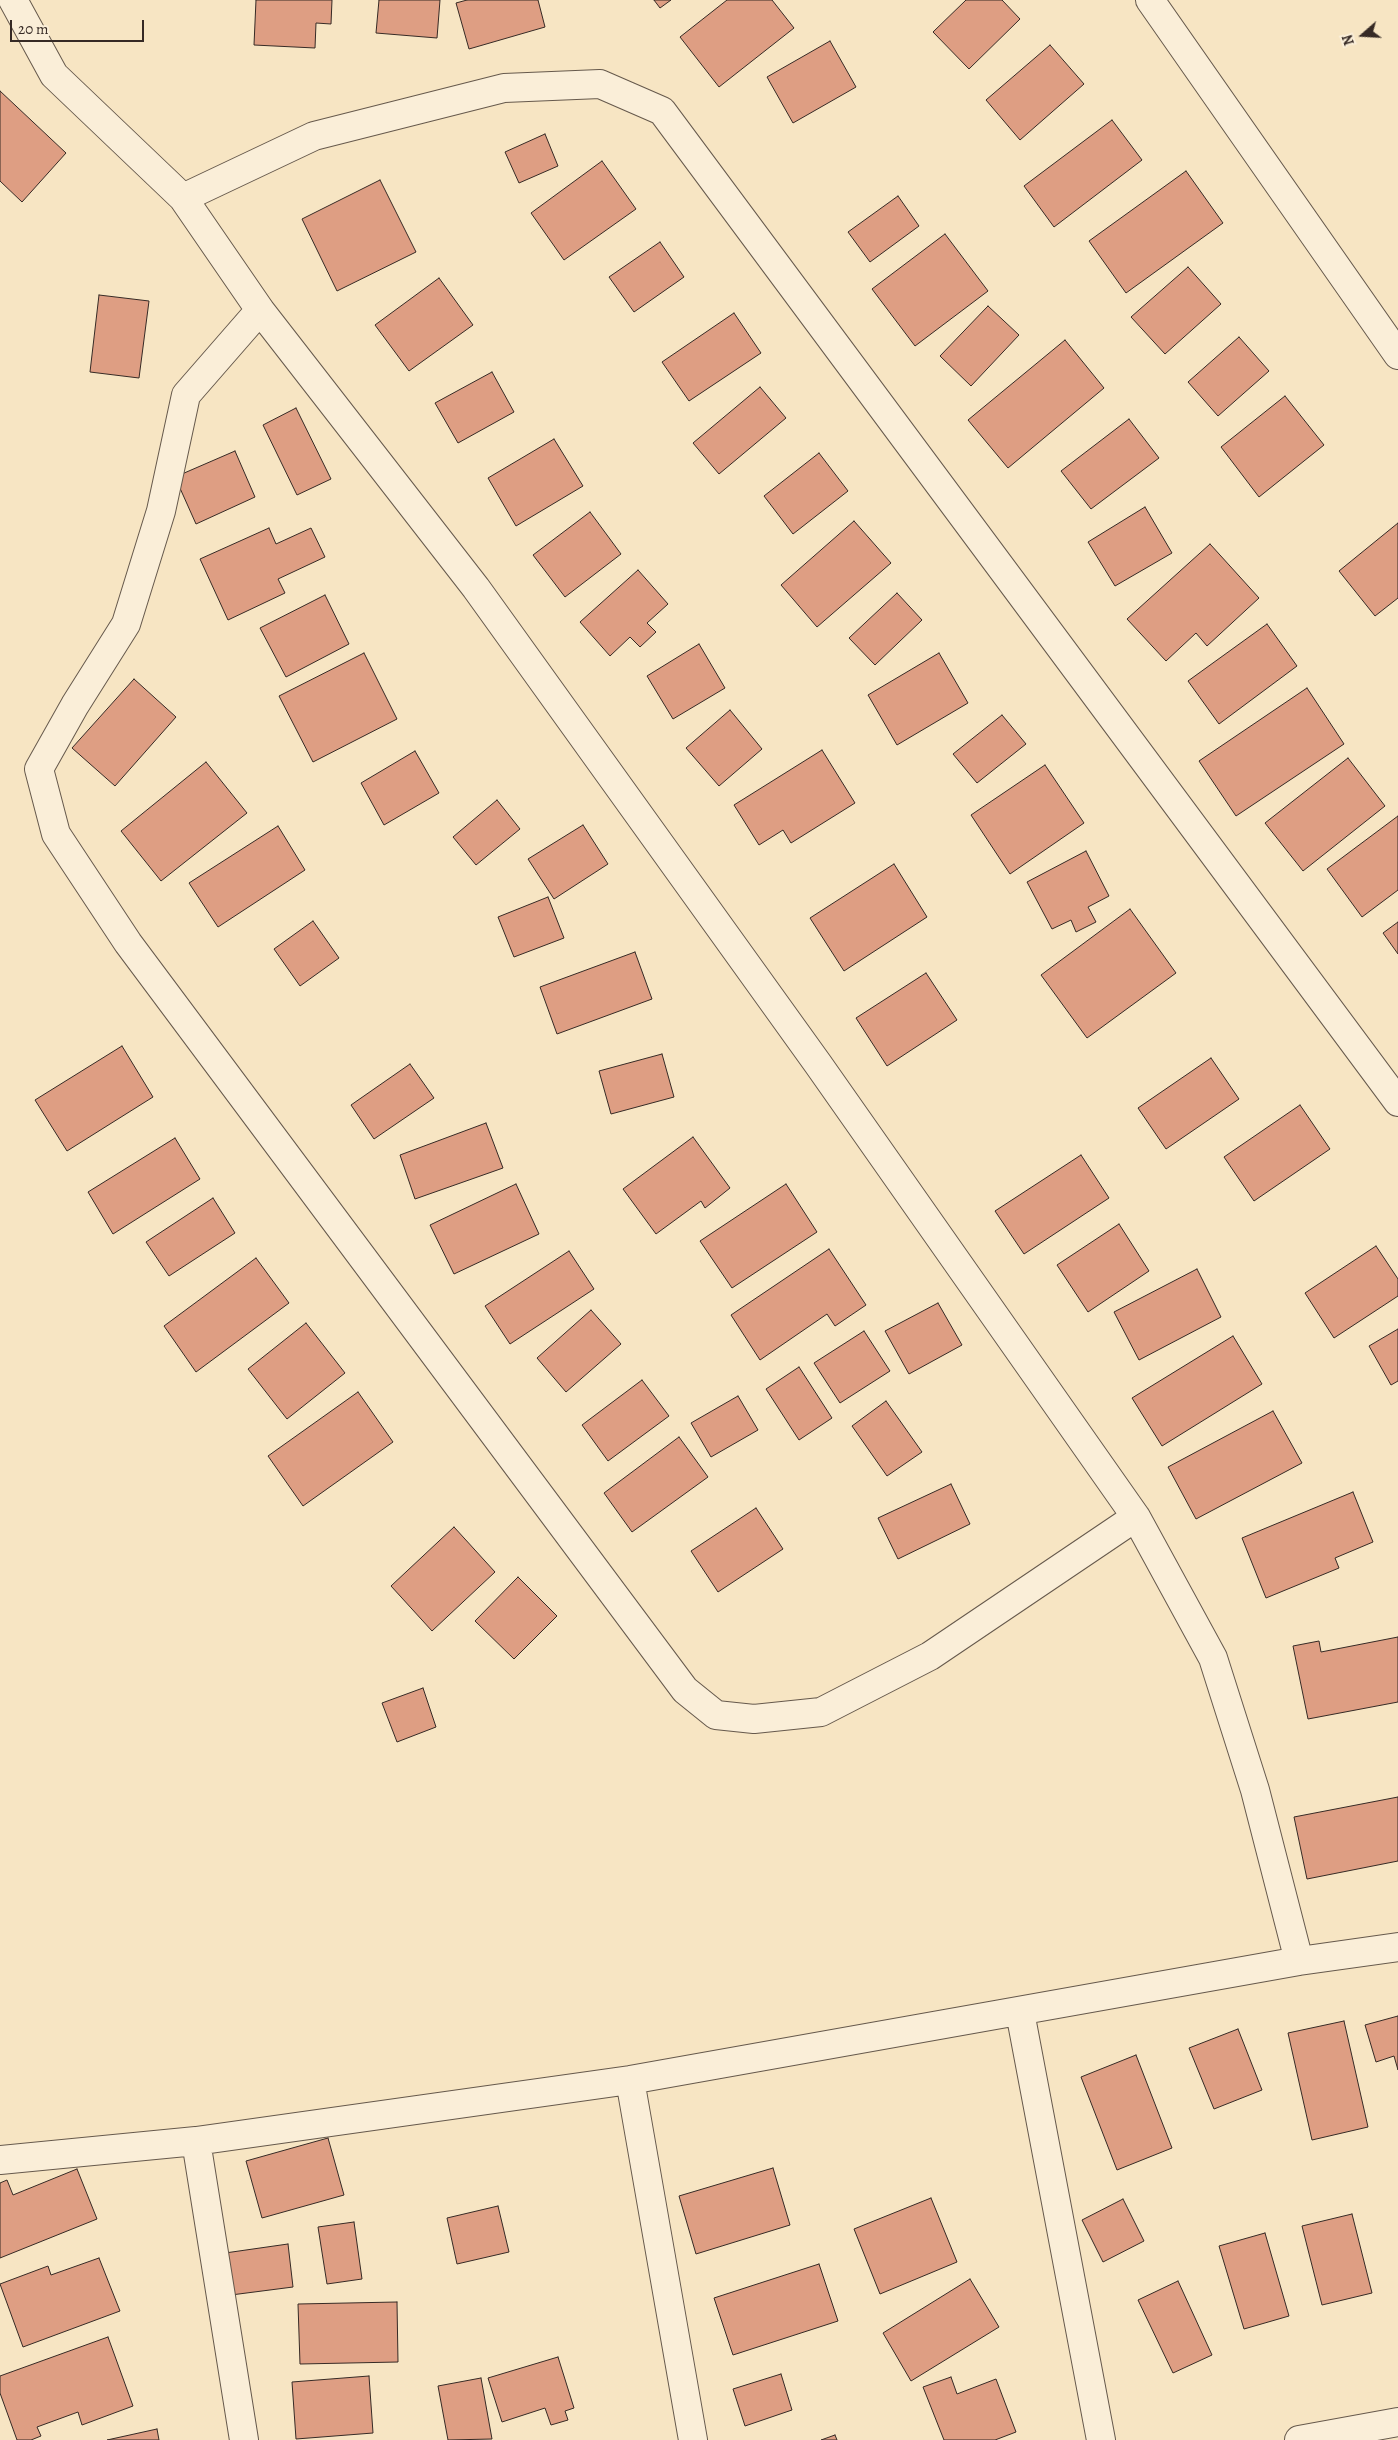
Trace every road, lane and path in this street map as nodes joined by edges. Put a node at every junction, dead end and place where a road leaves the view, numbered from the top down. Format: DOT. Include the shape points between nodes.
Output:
graph roads {
  1 [pos="13,0"];
  2 [pos="1150,0"];
  3 [pos="183,198"];
  4 [pos="260,310"];
  5 [pos="1398,355"];
  6 [pos="1398,1102"];
  7 [pos="1136,1517"];
  8 [pos="1398,1947"];
  9 [pos="1300,1961"];
  10 [pos="1020,2012"];
  11 [pos="630,2080"];
  12 [pos="196,2141"];
  13 [pos="0,2160"];
  14 [pos="1398,2422"];
  15 [pos="244,2440"];
  16 [pos="693,2440"];
  17 [pos="1101,2440"];
  18 [pos="1299,2440"];
  1 -- 3 [label="street" via="54,75"];
  2 -- 5 [label="street"];
  3 -- 4 [label="street"];
  3 -- 6 [label="street" via="314,136 504,88 600,84 662,111"];
  4 -- 7 [label="street" via="476,588 824,1072"];
  4 -- 7 [label="street" via="186,395 161,511 126,624 39,770 56,834 128,943 685,1690 716,1715 754,1718 821,1712 930,1656"];
  7 -- 9 [label="street" via="1213,1658 1255,1790"];
  8 -- 9 [label="street"];
  9 -- 10 [label="street"];
  10 -- 11 [label="street"];
  10 -- 17 [label="street"];
  11 -- 12 [label="street"];
  11 -- 16 [label="street"];
  12 -- 13 [label="street"];
  12 -- 15 [label="street"];
  14 -- 18 [label="street"];
}
